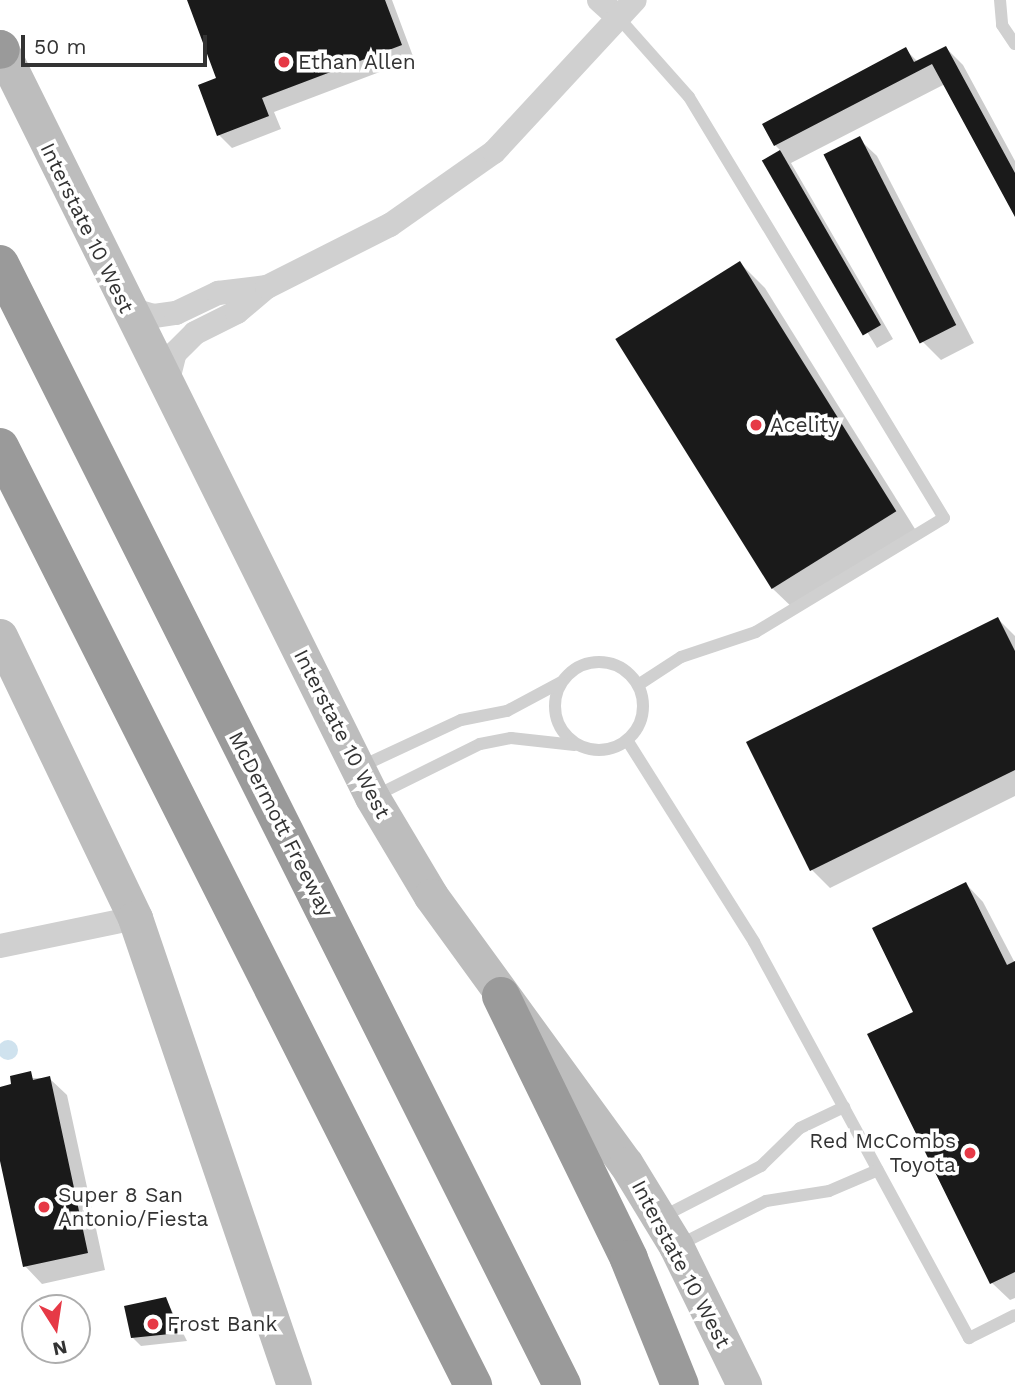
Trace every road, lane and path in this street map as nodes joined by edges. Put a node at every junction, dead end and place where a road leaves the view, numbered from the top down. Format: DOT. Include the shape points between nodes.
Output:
graph roads {
  1 [pos="599,0"];
  2 [pos="1000,0"];
  3 [pos="626,9"];
  4 [pos="1015,44"];
  5 [pos="0,49"];
  6 [pos="0,264"];
  7 [pos="267,287"];
  8 [pos="126,308"];
  9 [pos="166,388"];
  10 [pos="0,447"];
  11 [pos="0,636"];
  12 [pos="562,682"];
  13 [pos="638,685"];
  14 [pos="627,740"];
  15 [pos="576,745"];
  16 [pos="365,783"];
  17 [pos="135,918"];
  18 [pos="0,946"];
  19 [pos="500,996"];
  20 [pos="844,1107"];
  21 [pos="878,1170"];
  22 [pos="668,1232"];
  23 [pos="1015,1315"];
  24 [pos="294,1385"];
  25 [pos="473,1385"];
  26 [pos="562,1385"];
  27 [pos="680,1385"];
  28 [pos="744,1385"];
  1 -- 3 [label="street"];
  2 -- 4 [label="lane" via="1002,25"];
  3 -- 7 [label="street" via="494,152 449,187"];
  3 -- 13 [label="lane" via="689,97 944,518 756,632 681,657"];
  5 -- 8 [label="main road, Interstate 10 West"];
  6 -- 26 [label="highway, McDermott Freeway"];
  7 -- 8 [label="street" via="218,293 176,313 153,316"];
  7 -- 9 [label="street" via="175,353"];
  8 -- 9 [label="main road, Interstate 10 West"];
  9 -- 16 [label="main road, Interstate 10 West"];
  10 -- 25 [label="highway"];
  11 -- 17 [label="main road"];
  12 -- 13 [label="lane" via="594,662 619,667"];
  12 -- 15 [label="lane" via="555,716"];
  12 -- 16 [label="lane" via="507,711 461,720"];
  13 -- 14 [label="lane" via="643,715"];
  14 -- 15 [label="lane" via="611,749"];
  14 -- 20 [label="lane" via="754,942"];
  15 -- 16 [label="lane" via="511,738"];
  16 -- 19 [label="main road, Interstate 10 West"];
  17 -- 18 [label="street"];
  17 -- 24 [label="main road"];
  19 -- 22 [label="main road, Interstate 10 West" via="626,1164"];
  19 -- 27 [label="highway" via="629,1259"];
  20 -- 21 [label="lane"];
  20 -- 22 [label="lane" via="800,1128 761,1166"];
  21 -- 22 [label="lane" via="829,1191 766,1201"];
  21 -- 23 [label="lane" via="969,1338"];
  22 -- 28 [label="main road, Interstate 10 West"];
}
